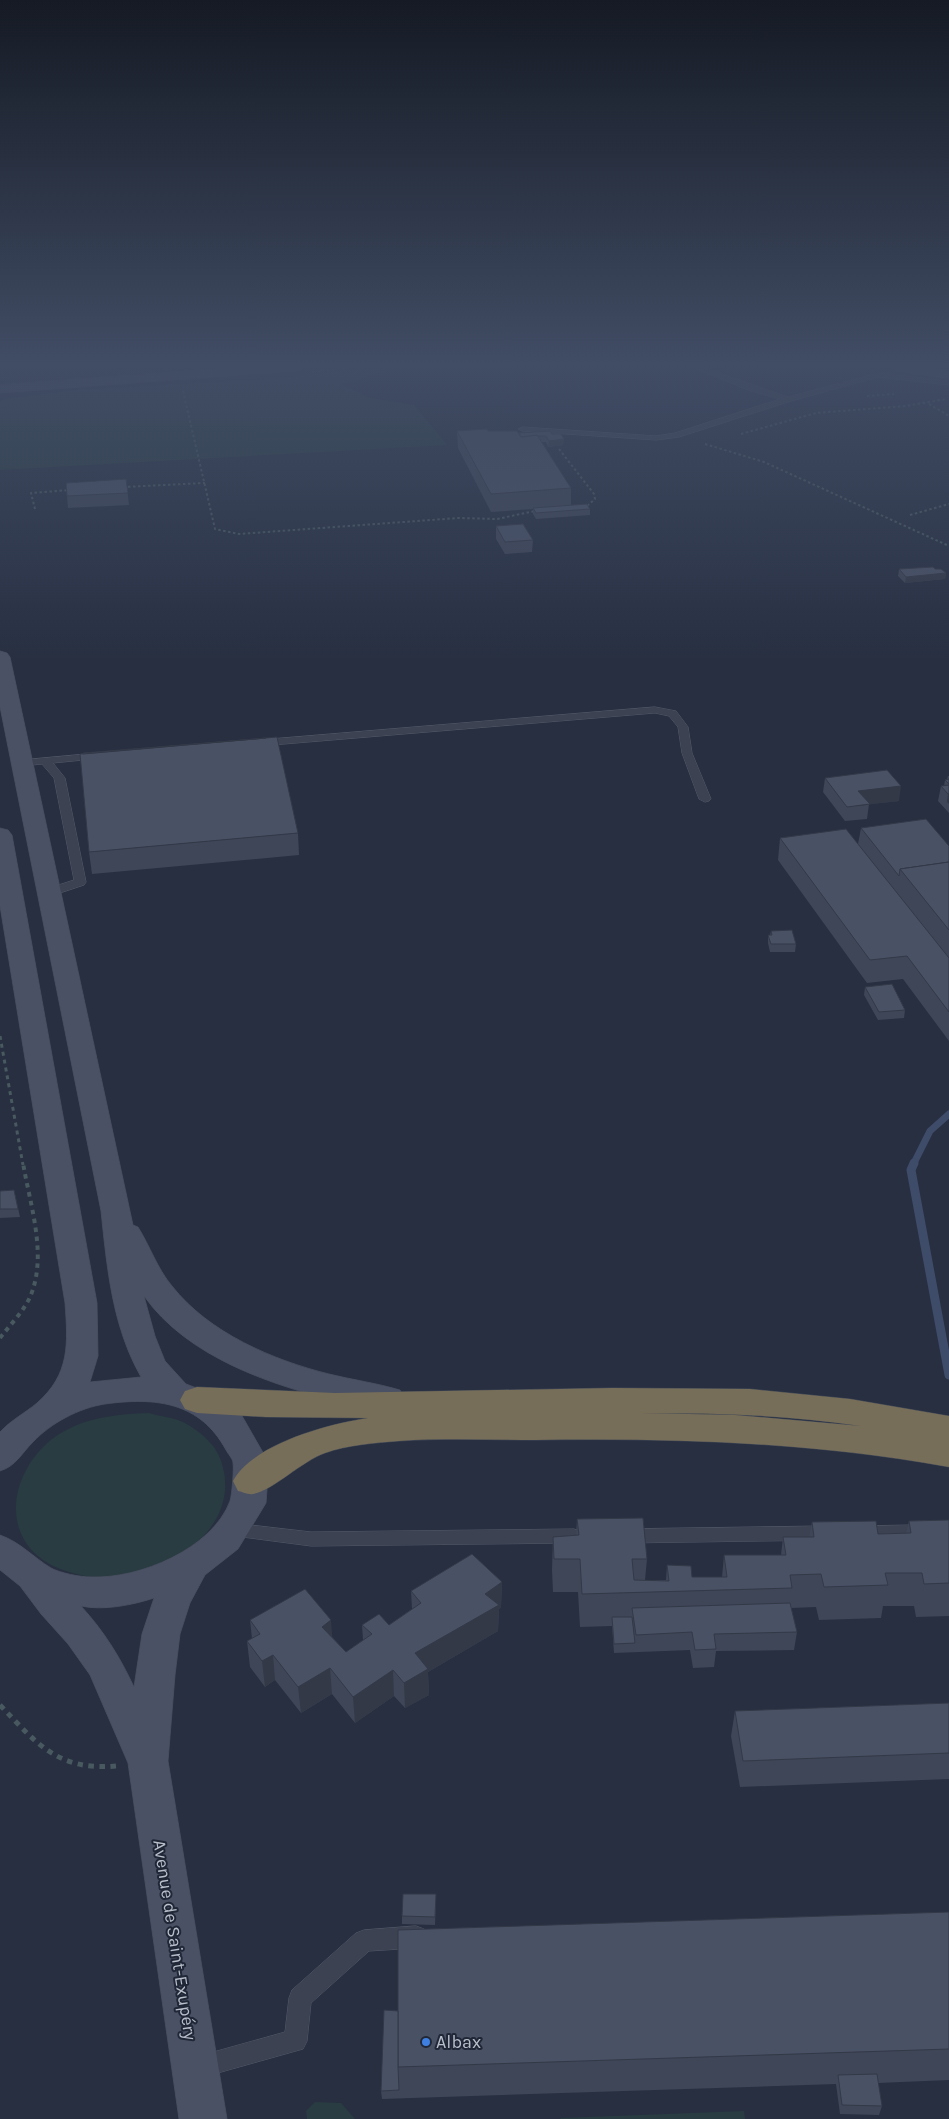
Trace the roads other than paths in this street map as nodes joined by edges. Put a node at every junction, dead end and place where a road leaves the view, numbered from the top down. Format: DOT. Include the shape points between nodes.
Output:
graph roads {
  1 [pos="0,657"];
  2 [pos="246,744"];
  3 [pos="112,755"];
  4 [pos="33,762"];
  5 [pos="705,799"];
  6 [pos="0,835"];
  7 [pos="116,1211"];
  8 [pos="185,1396"];
  9 [pos="417,1404"];
  10 [pos="49,1412"];
  11 [pos="949,1429"];
  12 [pos="949,1454"];
  13 [pos="0,1458"];
  14 [pos="251,1481"];
  15 [pos="233,1530"];
  16 [pos="920,1532"];
  17 [pos="0,1550"];
  18 [pos="190,1568"];
  19 [pos="36,1580"];
  20 [pos="148,1761"];
  21 [pos="434,1936"];
  22 [pos="195,2067"];
  23 [pos="203,2119"];
  1 -- 4 [label="main road"];
  2 -- 5 [label="lane" via="655,710 672,713 683,727 687,754"];
  3 -- 4 [label="lane"];
  4 -- 7 [label="main road" via="50,892"];
  6 -- 10 [label="main road" via="81,1303 83,1328 78,1368 73,1385"];
  7 -- 8 [label="main road" via="122,1264 137,1328 153,1368"];
  7 -- 9 [label="main road" via="142,1266 166,1300 216,1340 250,1358 316,1384"];
  8 -- 9 [label="highway" via="237,1403"];
  8 -- 10 [label="main road" via="143,1388 110,1390 79,1398"];
  8 -- 14 [label="main road" via="221,1415 238,1434 249,1456"];
  9 -- 11 [label="highway" via="750,1402 841,1410"];
  10 -- 13 [label="main road" via="25,1429"];
  12 -- 14 [label="highway" via="863,1438 786,1430 572,1426 382,1429 333,1437 300,1448"];
  14 -- 15 [label="main road" via="249,1497"];
  15 -- 16 [label="lane" via="311,1539"];
  15 -- 18 [label="main road"];
  17 -- 19 [label="main road" via="13,1565"];
  18 -- 19 [label="main road" via="161,1582 128,1591 96,1594 64,1590"];
  18 -- 20 [label="main road, Avenue de Saint-Exupéry" via="172,1601 161,1634"];
  19 -- 20 [label="main road, Avenue de Saint-Exupéry" via="82,1633 105,1666"];
  20 -- 22 [label="main road, Avenue de Saint-Exupéry"];
  21 -- 22 [label="lane" via="364,1941 300,1998 295,2041"];
  22 -- 23 [label="main road, Avenue de Saint-Exupéry"];
}
